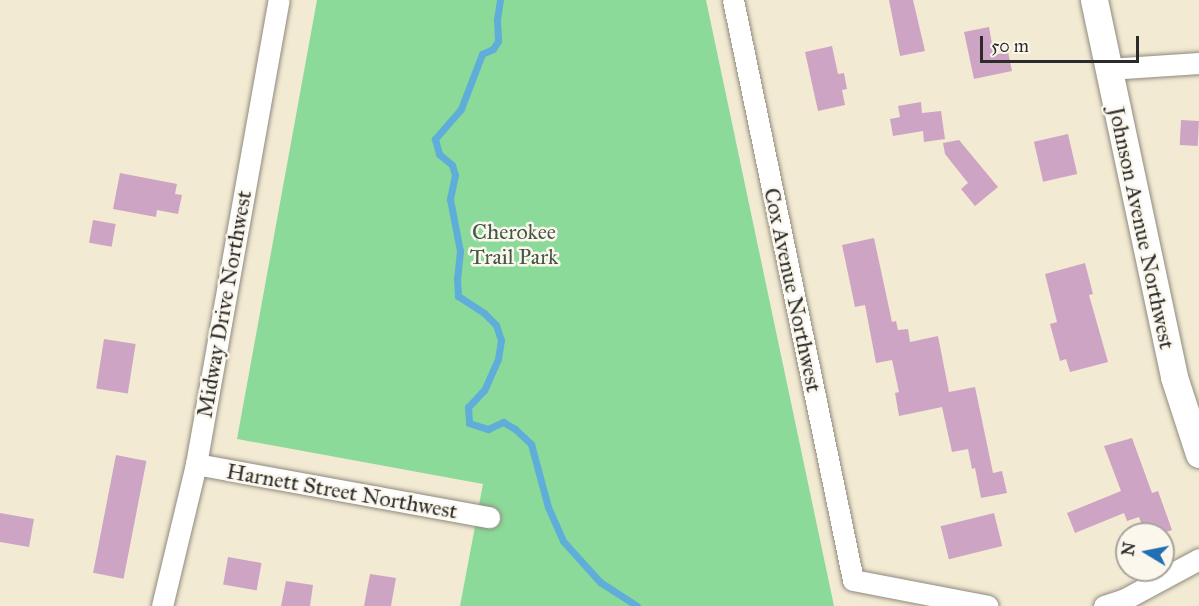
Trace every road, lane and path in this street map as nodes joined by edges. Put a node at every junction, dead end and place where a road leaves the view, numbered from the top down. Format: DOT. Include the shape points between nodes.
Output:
graph roads {
  1 [pos="279,0"];
  2 [pos="733,0"];
  3 [pos="1094,0"];
  4 [pos="1199,63"];
  5 [pos="1108,69"];
  6 [pos="1199,454"];
  7 [pos="195,464"];
  8 [pos="489,518"];
  9 [pos="1199,560"];
  10 [pos="162,606"];
  11 [pos="988,606"];
  12 [pos="1104,606"];
  1 -- 7 [label="street, Midway Drive Northwest"];
  2 -- 11 [label="street, Cox Avenue Northwest" via="853,580"];
  3 -- 5 [label="street, Johnson Avenue Northwest"];
  4 -- 5 [label="street"];
  5 -- 6 [label="street, Johnson Avenue Northwest" via="1174,377"];
  7 -- 8 [label="street, Harnett Street Northwest"];
  7 -- 10 [label="street, Midway Drive Northwest"];
  9 -- 12 [label="street"];
}
